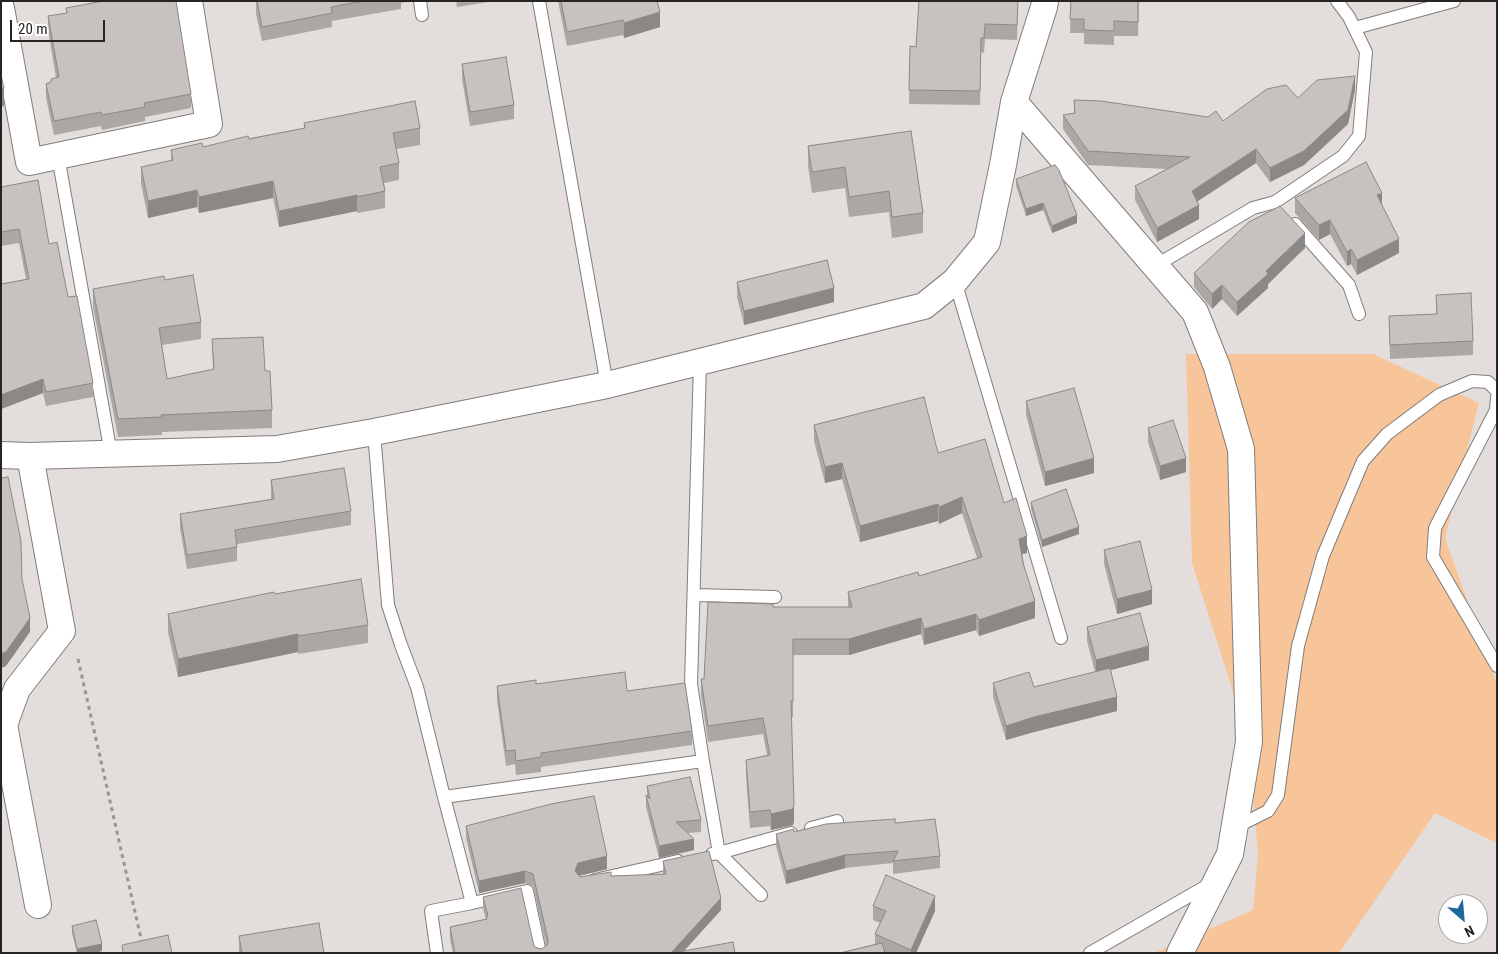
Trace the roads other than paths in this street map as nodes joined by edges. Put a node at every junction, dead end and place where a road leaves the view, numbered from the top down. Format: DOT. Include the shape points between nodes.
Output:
graph roads {
  1 [pos="189,1"];
  2 [pos="420,1"];
  3 [pos="539,1"];
  4 [pos="1044,1"];
  5 [pos="1338,1"];
  6 [pos="1454,1"];
  7 [pos="1,8"];
  8 [pos="422,15"];
  9 [pos="1355,28"];
  10 [pos="1014,102"];
  11 [pos="58,156"];
  12 [pos="1281,209"];
  13 [pos="1155,266"];
  14 [pos="955,281"];
  15 [pos="1359,314"];
  16 [pos="700,362"];
  17 [pos="607,385"];
  18 [pos="1497,391"];
  19 [pos="1497,397"];
  20 [pos="374,432"];
  21 [pos="111,454"];
  22 [pos="1,455"];
  23 [pos="30,456"];
  24 [pos="694,595"];
  25 [pos="775,597"];
  26 [pos="1061,638"];
  27 [pos="1497,666"];
  28 [pos="703,761"];
  29 [pos="444,797"];
  30 [pos="837,821"];
  31 [pos="1234,828"];
  32 [pos="719,853"];
  33 [pos="1216,880"];
  34 [pos="582,882"];
  35 [pos="761,895"];
  36 [pos="472,903"];
  37 [pos="38,905"];
  38 [pos="437,953"];
  39 [pos="540,953"];
  40 [pos="1090,953"];
  41 [pos="1180,953"];
  1 -- 11 [label="street" via="209,124"];
  2 -- 8 [label="lane"];
  3 -- 17 [label="lane"];
  4 -- 10 [label="street"];
  5 -- 9 [label="lane"];
  6 -- 9 [label="lane"];
  7 -- 11 [label="street" via="29,162"];
  9 -- 12 [label="lane" via="1366,52 1359,136 1343,156"];
  10 -- 13 [label="street"];
  10 -- 14 [label="street" via="987,242"];
  11 -- 21 [label="lane"];
  12 -- 13 [label="lane" via="1253,208"];
  12 -- 15 [label="lane" via="1349,285"];
  13 -- 31 [label="street" via="1195,312 1217,367 1241,449 1249,742"];
  14 -- 16 [label="street" via="924,306"];
  14 -- 26 [label="lane"];
  16 -- 17 [label="street"];
  16 -- 24 [label="lane"];
  17 -- 20 [label="street"];
  18 -- 31 [label="lane" via="1488,382 1472,381 1439,395 1387,434 1363,461 1323,556 1298,646 1278,795 1268,811"];
  19 -- 27 [label="lane" via="1496,410 1435,528 1433,557"];
  20 -- 21 [label="street" via="277,449"];
  20 -- 29 [label="lane" via="388,605 417,687"];
  21 -- 23 [label="street"];
  22 -- 23 [label="street"];
  23 -- 37 [label="street" via="62,631 17,689 4,725"];
  24 -- 25 [label="lane"];
  24 -- 28 [label="lane" via="691,684"];
  28 -- 29 [label="lane"];
  28 -- 32 [label="lane"];
  29 -- 36 [label="lane"];
  30 -- 32 [label="lane"];
  31 -- 33 [label="street" via="1230,854"];
  32 -- 34 [label="lane"];
  32 -- 35 [label="lane"];
  33 -- 40 [label="lane"];
  33 -- 41 [label="street"];
  36 -- 38 [label="lane" via="431,911"];
  36 -- 39 [label="lane" via="526,891"];
}
